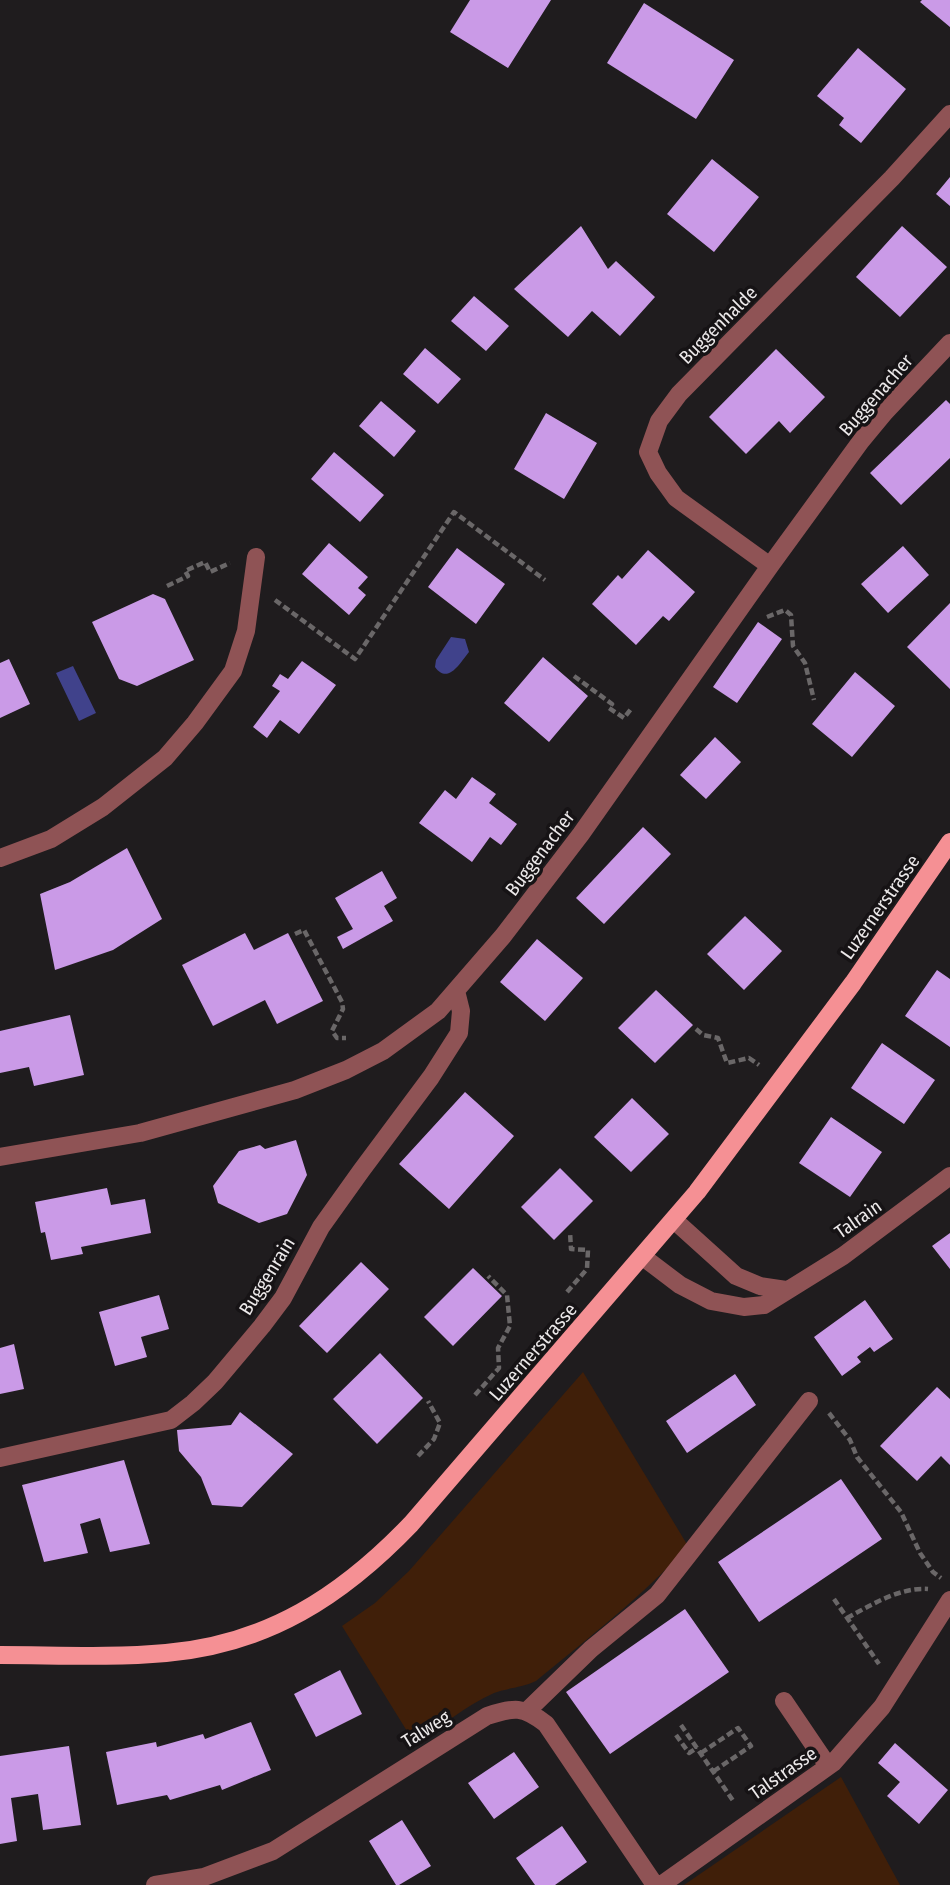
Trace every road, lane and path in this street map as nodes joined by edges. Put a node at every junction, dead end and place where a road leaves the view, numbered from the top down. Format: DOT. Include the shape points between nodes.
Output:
graph roads {
  1 [pos="950,114"];
  2 [pos="950,343"];
  3 [pos="256,557"];
  4 [pos="770,566"];
  5 [pos="545,580"];
  6 [pos="167,586"];
  7 [pos="267,594"];
  8 [pos="741,608"];
  9 [pos="574,676"];
  10 [pos="814,700"];
  11 [pos="631,709"];
  12 [pos="950,842"];
  13 [pos="0,858"];
  14 [pos="295,934"];
  15 [pos="456,991"];
  16 [pos="696,1029"];
  17 [pos="375,1055"];
  18 [pos="759,1066"];
  19 [pos="0,1157"];
  20 [pos="950,1176"];
  21 [pos="674,1220"];
  22 [pos="570,1232"];
  23 [pos="643,1257"];
  24 [pos="488,1276"];
  25 [pos="786,1290"];
  26 [pos="568,1292"];
  27 [pos="475,1395"];
  28 [pos="428,1401"];
  29 [pos="816,1403"];
  30 [pos="418,1456"];
  31 [pos="0,1458"];
  32 [pos="950,1584"];
  33 [pos="834,1599"];
  34 [pos="949,1601"];
  35 [pos="847,1618"];
  36 [pos="0,1655"];
  37 [pos="899,1681"];
  38 [pos="784,1701"];
  39 [pos="528,1710"];
  40 [pos="681,1725"];
  41 [pos="676,1735"];
  42 [pos="699,1751"];
  43 [pos="828,1766"];
  44 [pos="713,1771"];
  45 [pos="749,1822"];
  46 [pos="155,1885"];
  47 [pos="655,1885"];
  48 [pos="661,1885"];
  1 -- 4 [label="street, Buggenhalde" via="679,394 659,421 649,452 676,498"];
  2 -- 4 [label="street, Buggenacher" via="885,412"];
  3 -- 6 [label="path" via="241,557 210,572 205,562 185,570 188,576"];
  3 -- 13 [label="street" via="246,631 233,671 195,723 165,758 103,807 51,839"];
  4 -- 8 [label="street, Buggenacher"];
  5 -- 7 [label="path" via="454,512 355,659"];
  8 -- 10 [label="path" via="763,619 785,610 790,613 793,646 805,663"];
  8 -- 15 [label="street, Buggenacher" via="581,834"];
  9 -- 11 [label="path" via="624,718"];
  12 -- 21 [label="main road, Luzernerstrasse" via="772,1094"];
  14 -- 17 [label="path" via="304,930 342,1002 333,1034 342,1040 363,1033"];
  15 -- 17 [label="street, Buggenacher" via="417,1028"];
  15 -- 31 [label="street, Buggenrain" via="461,1011 458,1033 445,1055 321,1227 282,1298 215,1382 171,1420"];
  16 -- 18 [label="path" via="718,1038 727,1063 749,1058"];
  17 -- 19 [label="street, Buggenacher" via="295,1090 218,1113 140,1133"];
  20 -- 25 [label="street, Talrain" via="843,1256"];
  21 -- 23 [label="main road, Luzernerstrasse"];
  21 -- 25 [label="street" via="736,1276"];
  22 -- 26 [label="path" via="571,1249 587,1250 587,1269"];
  23 -- 25 [label="street, Talrain" via="680,1285 728,1306 764,1305"];
  23 -- 36 [label="main road, Luzernerstrasse" via="411,1524 367,1566 309,1609 274,1627 206,1648 132,1655"];
  24 -- 27 [label="path" via="507,1295 510,1326 498,1348 499,1368"];
  28 -- 30 [label="path" via="440,1423 434,1439"];
  29 -- 32 [label="path" via="850,1440 857,1457 901,1512 933,1572"];
  29 -- 39 [label="street" via="657,1595 591,1648"];
  33 -- 35 [label="path"];
  34 -- 35 [label="path" via="928,1589 918,1589"];
  34 -- 37 [label="street, Talstrasse"];
  35 -- 37 [label="path" via="883,1670"];
  37 -- 43 [label="street, Talstrasse" via="882,1707"];
  38 -- 43 [label="street"];
  39 -- 46 [label="street, Talweg" via="508,1709 487,1716 273,1851 204,1877"];
  39 -- 47 [label="street" via="545,1724"];
  40 -- 42 [label="path"];
  41 -- 42 [label="path" via="689,1753"];
  42 -- 44 [label="path"];
  42 -- 44 [label="path" via="738,1728 751,1746"];
  43 -- 45 [label="street, Talstrasse"];
  44 -- 45 [label="path"];
  45 -- 48 [label="street, Talstrasse"];
}
